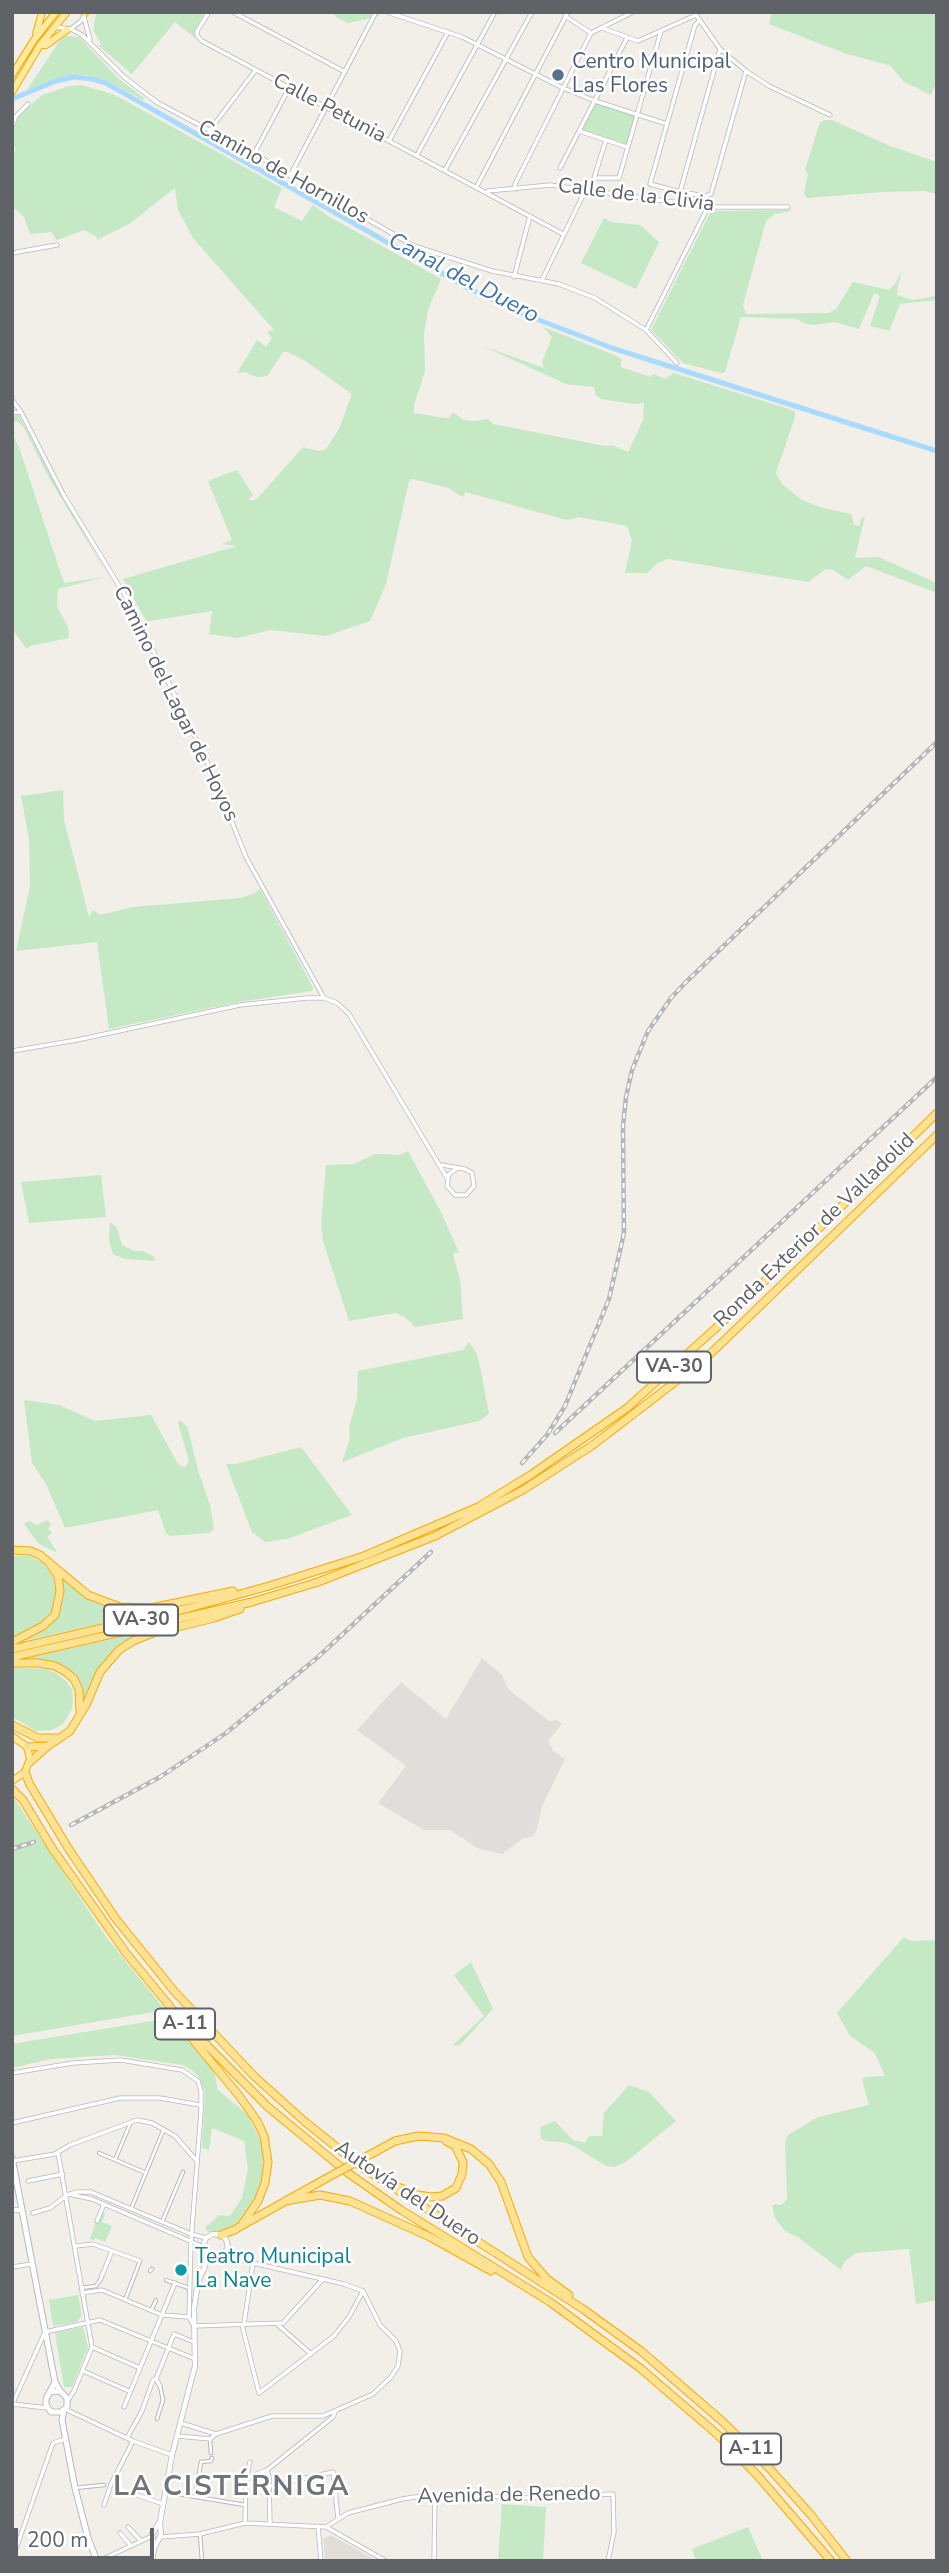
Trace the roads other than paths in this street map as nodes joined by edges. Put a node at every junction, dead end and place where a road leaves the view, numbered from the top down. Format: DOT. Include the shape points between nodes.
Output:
graph roads {
  1 [pos="43,12"];
  2 [pos="56,12"];
  3 [pos="67,12"];
  4 [pos="209,12"];
  5 [pos="233,12"];
  6 [pos="376,12"];
  7 [pos="387,12"];
  8 [pos="495,12"];
  9 [pos="531,12"];
  10 [pos="633,12"];
  11 [pos="85,13"];
  12 [pos="566,14"];
  13 [pos="695,14"];
  14 [pos="699,21"];
  15 [pos="48,22"];
  16 [pos="54,27"];
  17 [pos="602,28"];
  18 [pos="69,29"];
  19 [pos="448,32"];
  20 [pos="661,32"];
  21 [pos="591,33"];
  22 [pos="627,38"];
  23 [pos="34,40"];
  24 [pos="91,42"];
  25 [pos="477,44"];
  26 [pos="40,46"];
  27 [pos="720,49"];
  28 [pos="506,59"];
  29 [pos="256,71"];
  30 [pos="746,71"];
  31 [pos="345,72"];
  32 [pos="535,74"];
  33 [pos="12,75"];
  34 [pos="289,88"];
  35 [pos="563,88"];
  36 [pos="12,92"];
  37 [pos="595,101"];
  38 [pos="28,104"];
  39 [pos="327,107"];
  40 [pos="637,115"];
  41 [pos="830,115"];
  42 [pos="667,124"];
  43 [pos="12,126"];
  44 [pos="209,131"];
  45 [pos="579,131"];
  46 [pos="606,140"];
  47 [pos="389,141"];
  48 [pos="627,147"];
  49 [pos="254,154"];
  50 [pos="417,155"];
  51 [pos="560,168"];
  52 [pos="445,170"];
  53 [pos="290,176"];
  54 [pos="477,186"];
  55 [pos="514,188"];
  56 [pos="586,189"];
  57 [pos="486,191"];
  58 [pos="680,192"];
  59 [pos="708,206"];
  60 [pos="788,206"];
  61 [pos="530,216"];
  62 [pos="563,234"];
  63 [pos="57,245"];
  64 [pos="12,253"];
  65 [pos="514,277"];
  66 [pos="542,280"];
  67 [pos="646,330"];
  68 [pos="677,363"];
  69 [pos="12,400"];
  70 [pos="21,412"];
  71 [pos="12,413"];
  72 [pos="324,998"];
  73 [pos="12,1051"];
  74 [pos="937,1113"];
  75 [pos="937,1135"];
  76 [pos="440,1164"];
  77 [pos="456,1169"];
  78 [pos="447,1178"];
  79 [pos="12,1550"];
  80 [pos="44,1557"];
  81 [pos="269,1586"];
  82 [pos="252,1602"];
  83 [pos="12,1642"];
  84 [pos="12,1649"];
  85 [pos="12,1657"];
  86 [pos="12,1663"];
  87 [pos="80,1715"];
  88 [pos="12,1725"];
  89 [pos="12,1736"];
  90 [pos="61,1738"];
  91 [pos="48,1746"];
  92 [pos="27,1747"];
  93 [pos="29,1763"];
  94 [pos="25,1772"];
  95 [pos="12,1781"];
  96 [pos="12,1789"];
  97 [pos="148,1979"];
  98 [pos="12,2073"];
  99 [pos="282,2102"];
  100 [pos="200,2105"];
  101 [pos="131,2121"];
  102 [pos="12,2123"];
  103 [pos="164,2129"];
  104 [pos="435,2137"];
  105 [pos="58,2153"];
  106 [pos="99,2153"];
  107 [pos="13,2160"];
  108 [pos="115,2160"];
  109 [pos="197,2162"];
  110 [pos="183,2172"];
  111 [pos="146,2173"];
  112 [pos="63,2174"];
  113 [pos="28,2181"];
  114 [pos="67,2195"];
  115 [pos="285,2202"];
  116 [pos="104,2204"];
  117 [pos="131,2209"];
  118 [pos="12,2210"];
  119 [pos="22,2210"];
  120 [pos="33,2213"];
  121 [pos="97,2221"];
  122 [pos="162,2222"];
  123 [pos="238,2228"];
  124 [pos="191,2234"];
  125 [pos="221,2235"];
  126 [pos="206,2238"];
  127 [pos="191,2242"];
  128 [pos="228,2244"];
  129 [pos="76,2246"];
  130 [pos="206,2250"];
  131 [pos="112,2251"];
  132 [pos="218,2256"];
  133 [pos="238,2258"];
  134 [pos="141,2261"];
  135 [pos="253,2263"];
  136 [pos="32,2264"];
  137 [pos="205,2266"];
  138 [pos="12,2267"];
  139 [pos="101,2278"];
  140 [pos="323,2279"];
  141 [pos="166,2280"];
  142 [pos="175,2283"];
  143 [pos="190,2288"];
  144 [pos="81,2291"];
  145 [pos="363,2291"];
  146 [pos="125,2300"];
  147 [pos="156,2300"];
  148 [pos="151,2311"];
  149 [pos="162,2315"];
  150 [pos="188,2317"];
  151 [pos="87,2323"];
  152 [pos="277,2323"];
  153 [pos="243,2324"];
  154 [pos="194,2326"];
  155 [pos="45,2332"];
  156 [pos="151,2341"];
  157 [pos="195,2342"];
  158 [pos="92,2347"];
  159 [pos="168,2348"];
  160 [pos="642,2351"];
  161 [pos="311,2354"];
  162 [pos="195,2360"];
  163 [pos="140,2368"];
  164 [pos="640,2368"];
  165 [pos="83,2371"];
  166 [pos="156,2379"];
  167 [pos="55,2382"];
  168 [pos="160,2386"];
  169 [pos="75,2391"];
  170 [pos="130,2391"];
  171 [pos="51,2392"];
  172 [pos="62,2392"];
  173 [pos="68,2400"];
  174 [pos="12,2404"];
  175 [pos="46,2405"];
  176 [pos="124,2407"];
  177 [pos="65,2410"];
  178 [pos="336,2410"];
  179 [pos="55,2413"];
  180 [pos="157,2418"];
  181 [pos="62,2420"];
  182 [pos="181,2423"];
  183 [pos="216,2434"];
  184 [pos="177,2436"];
  185 [pos="127,2438"];
  186 [pos="65,2439"];
  187 [pos="210,2439"];
  188 [pos="134,2441"];
  189 [pos="172,2455"];
  190 [pos="250,2462"];
  191 [pos="267,2470"];
  192 [pos="246,2478"];
  193 [pos="104,2485"];
  194 [pos="270,2486"];
  195 [pos="75,2488"];
  196 [pos="134,2491"];
  197 [pos="165,2494"];
  198 [pos="435,2494"];
  199 [pos="195,2497"];
  200 [pos="163,2504"];
  201 [pos="104,2505"];
  202 [pos="245,2505"];
  203 [pos="338,2518"];
  204 [pos="245,2523"];
  205 [pos="270,2523"];
  206 [pos="318,2526"];
  207 [pos="128,2527"];
  208 [pos="326,2527"];
  209 [pos="120,2533"];
  210 [pos="200,2534"];
  211 [pos="157,2535"];
  212 [pos="141,2541"];
  213 [pos="15,2545"];
  214 [pos="131,2546"];
  215 [pos="12,2560"];
  216 [pos="95,2560"];
  217 [pos="152,2561"];
  218 [pos="202,2561"];
  219 [pos="321,2561"];
  220 [pos="386,2561"];
  221 [pos="434,2561"];
  222 [pos="608,2561"];
  223 [pos="831,2561"];
  224 [pos="847,2561"];
  1 -- 15 [label="street"];
  1 -- 23 [label="highway"];
  2 -- 15 [label="highway"];
  3 -- 16 [label="highway"];
  4 -- 29 [label="street, Calle Petunia" via="199,38"];
  5 -- 31 [label="street"];
  6 -- 31 [label="street"];
  7 -- 19 [label="street"];
  8 -- 25 [label="street"];
  9 -- 28 [label="street"];
  10 -- 17 [label="street"];
  11 -- 18 [label="street"];
  11 -- 24 [label="street, Camino de Hornillos"];
  12 -- 21 [label="street"];
  12 -- 32 [label="street"];
  13 -- 14 [label="street"];
  13 -- 20 [label="street"];
  14 -- 27 [label="street"];
  14 -- 42 [label="street"];
  15 -- 16 [label="street"];
  15 -- 23 [label="highway"];
  16 -- 18 [label="street, Camino de Hornillos"];
  16 -- 26 [label="highway"];
  17 -- 21 [label="street"];
  17 -- 22 [label="street"];
  18 -- 24 [label="street, Camino de Hornillos"];
  18 -- 26 [label="highway"];
  19 -- 25 [label="street"];
  19 -- 47 [label="street"];
  20 -- 22 [label="street" via="638,41"];
  20 -- 40 [label="street"];
  21 -- 35 [label="street"];
  22 -- 37 [label="street"];
  23 -- 33 [label="highway"];
  24 -- 44 [label="street, Camino de Hornillos" via="105,60 158,103"];
  25 -- 28 [label="street"];
  25 -- 50 [label="street"];
  26 -- 36 [label="highway"];
  27 -- 30 [label="street"];
  27 -- 58 [label="street"];
  28 -- 32 [label="street"];
  28 -- 52 [label="street"];
  29 -- 34 [label="street, Calle Petunia"];
  29 -- 44 [label="street"];
  30 -- 41 [label="street"];
  30 -- 58 [label="street" via="711,194"];
  31 -- 39 [label="street"];
  32 -- 35 [label="street"];
  32 -- 54 [label="street"];
  34 -- 39 [label="street, Calle Petunia"];
  34 -- 49 [label="street"];
  35 -- 37 [label="street"];
  35 -- 55 [label="street"];
  37 -- 40 [label="street"];
  37 -- 45 [label="street"];
  38 -- 43 [label="street"];
  39 -- 47 [label="street, Calle Petunia"];
  39 -- 53 [label="street"];
  40 -- 42 [label="street"];
  40 -- 48 [label="street"];
  42 -- 58 [label="street" via="650,184"];
  44 -- 49 [label="street, Camino de Hornillos"];
  45 -- 46 [label="street"];
  45 -- 51 [label="street"];
  46 -- 48 [label="street"];
  46 -- 48 [label="street" via="594,178 619,178"];
  47 -- 50 [label="street, Calle Petunia"];
  49 -- 53 [label="street, Camino de Hornillos"];
  50 -- 52 [label="street, Calle Petunia"];
  52 -- 54 [label="street, Calle Petunia"];
  53 -- 65 [label="street, Camino de Hornillos" via="414,246"];
  54 -- 57 [label="street, Calle Petunia"];
  55 -- 56 [label="street, Calle de la Clivia"];
  55 -- 57 [label="street, Calle de la Clivia"];
  56 -- 59 [label="street, Calle de la Clivia"];
  56 -- 62 [label="street"];
  57 -- 61 [label="street, Calle Petunia"];
  59 -- 60 [label="street, Calle de la Clivia"];
  59 -- 67 [label="street"];
  61 -- 62 [label="street, Calle Petunia"];
  61 -- 65 [label="street"];
  62 -- 66 [label="street"];
  63 -- 64 [label="street"];
  65 -- 66 [label="street, Camino de Hornillos"];
  66 -- 67 [label="street, Camino de Hornillos" via="595,298"];
  67 -- 68 [label="street, Camino de Hornillos"];
  69 -- 70 [label="street, Camino del Lagar de Hoyos"];
  70 -- 71 [label="street"];
  70 -- 72 [label="street, Camino del Lagar de Hoyos" via="132,607 221,793 246,857"];
  72 -- 73 [label="street" via="240,1005"];
  72 -- 76 [label="street" via="349,1014"];
  74 -- 81 [label="highway, Ronda Exterior de Valladolid / VA-30" via="679,1363 578,1444 478,1507 364,1556"];
  75 -- 82 [label="highway, Ronda Exterior de Valladolid / VA-30" via="713,1352 593,1445 523,1490 435,1536 365,1566"];
  76 -- 77 [label="street"];
  76 -- 78 [label="street"];
  77 -- 78 [label="street"];
  77 -- 78 [label="street" via="472,1174 472,1191 455,1195"];
  79 -- 80 [label="highway"];
  80 -- 81 [label="highway" via="88,1595 128,1608 151,1608"];
  80 -- 83 [label="highway" via="58,1576 55,1615"];
  81 -- 84 [label="highway, Ronda Exterior de Valladolid / VA-30"];
  82 -- 85 [label="highway, Ronda Exterior de Valladolid / VA-30"];
  82 -- 87 [label="highway" via="126,1646 100,1672"];
  86 -- 87 [label="highway" via="55,1666 66,1672 79,1690"];
  87 -- 90 [label="highway"];
  88 -- 90 [label="highway" via="38,1738"];
  89 -- 92 [label="highway"];
  90 -- 91 [label="highway"];
  91 -- 92 [label="highway"];
  91 -- 93 [label="highway"];
  92 -- 93 [label="highway"];
  93 -- 94 [label="highway"];
  94 -- 95 [label="highway"];
  94 -- 99 [label="highway, Autovía del Duero / A-11" via="116,1919 197,2017"];
  96 -- 97 [label="highway, Autovía del Duero / A-11"];
  97 -- 123 [label="highway" via="240,2097 264,2136 265,2183 258,2202"];
  97 -- 164 [label="highway, Autovía del Duero / A-11" via="216,2057 337,2165 550,2302"];
  98 -- 100 [label="street" via="84,2062 146,2063 191,2074 199,2085"];
  99 -- 104 [label="highway" via="393,2183 418,2195 450,2192 460,2182 463,2162 458,2151"];
  99 -- 160 [label="highway, Autovía del Duero / A-11" via="377,2178"];
  100 -- 102 [label="street" via="120,2098"];
  100 -- 109 [label="street"];
  101 -- 103 [label="street" via="144,2120"];
  101 -- 105 [label="street"];
  101 -- 108 [label="street"];
  103 -- 109 [label="street"];
  103 -- 111 [label="street"];
  104 -- 115 [label="highway, bridge" via="410,2137 373,2152"];
  104 -- 160 [label="highway" via="460,2143 489,2164 501,2182 522,2245 535,2267"];
  105 -- 107 [label="street"];
  105 -- 112 [label="street"];
  106 -- 108 [label="street"];
  107 -- 119 [label="main road"];
  108 -- 111 [label="street"];
  109 -- 124 [label="street"];
  110 -- 122 [label="street"];
  111 -- 117 [label="street"];
  112 -- 113 [label="street"];
  112 -- 114 [label="street"];
  114 -- 116 [label="street"];
  114 -- 117 [label="street" via="91,2192"];
  114 -- 120 [label="street" via="50,2208"];
  114 -- 129 [label="street"];
  115 -- 123 [label="highway"];
  115 -- 164 [label="highway" via="320,2195 350,2200 430,2237 547,2304"];
  116 -- 121 [label="street"];
  116 -- 127 [label="street"];
  117 -- 122 [label="street"];
  118 -- 119 [label="street"];
  119 -- 136 [label="main road"];
  122 -- 124 [label="street"];
  123 -- 125 [label="highway"];
  123 -- 128 [label="highway"];
  124 -- 126 [label="street"];
  124 -- 127 [label="street"];
  125 -- 126 [label="street"];
  125 -- 128 [label="street"];
  126 -- 130 [label="street"];
  127 -- 130 [label="street"];
  127 -- 143 [label="street"];
  128 -- 132 [label="street"];
  128 -- 133 [label="street"];
  129 -- 131 [label="street" via="93,2244"];
  129 -- 144 [label="street"];
  130 -- 132 [label="street"];
  130 -- 137 [label="street"];
  131 -- 134 [label="street"];
  131 -- 139 [label="street"];
  132 -- 133 [label="street"];
  132 -- 137 [label="street"];
  133 -- 135 [label="street"];
  134 -- 146 [label="street"];
  135 -- 140 [label="street"];
  135 -- 153 [label="street"];
  136 -- 138 [label="street"];
  136 -- 155 [label="main road"];
  137 -- 154 [label="street" via="196,2289"];
  139 -- 144 [label="street" via="96,2286"];
  140 -- 145 [label="street"];
  140 -- 152 [label="street" via="284,2323"];
  141 -- 142 [label="street"];
  142 -- 143 [label="street"];
  142 -- 149 [label="street"];
  143 -- 150 [label="street"];
  144 -- 146 [label="street" via="102,2290"];
  144 -- 151 [label="street"];
  145 -- 161 [label="street" via="334,2336"];
  145 -- 178 [label="street" via="380,2325 396,2341 398,2366 373,2394"];
  146 -- 148 [label="street"];
  147 -- 148 [label="street"];
  148 -- 149 [label="street"];
  149 -- 150 [label="street"];
  149 -- 156 [label="street"];
  150 -- 154 [label="street"];
  151 -- 155 [label="street"];
  151 -- 156 [label="street" via="100,2320"];
  151 -- 158 [label="street"];
  152 -- 153 [label="street"];
  152 -- 161 [label="street"];
  153 -- 154 [label="street"];
  153 -- 161 [label="street" via="259,2393"];
  154 -- 157 [label="street"];
  155 -- 167 [label="main road"];
  155 -- 174 [label="street"];
  156 -- 159 [label="street"];
  156 -- 163 [label="street"];
  157 -- 159 [label="street" via="174,2334"];
  157 -- 162 [label="street"];
  158 -- 163 [label="street"];
  158 -- 165 [label="street"];
  159 -- 162 [label="street"];
  159 -- 166 [label="street"];
  160 -- 224 [label="highway, Autovía del Duero / A-11" via="771,2469"];
  162 -- 182 [label="street"];
  163 -- 170 [label="street"];
  164 -- 223 [label="highway, Autovía del Duero / A-11" via="718,2435"];
  165 -- 169 [label="street"];
  165 -- 170 [label="street"];
  166 -- 168 [label="street"];
  166 -- 185 [label="street"];
  167 -- 171 [label="main road"];
  167 -- 172 [label="main road"];
  168 -- 180 [label="street" via="163,2400"];
  169 -- 172 [label="street"];
  169 -- 173 [label="street"];
  170 -- 176 [label="street"];
  171 -- 172 [label="main road"];
  171 -- 175 [label="main road"];
  172 -- 173 [label="main road"];
  173 -- 177 [label="main road"];
  174 -- 175 [label="street"];
  175 -- 179 [label="main road"];
  177 -- 179 [label="main road"];
  177 -- 181 [label="main road"];
  177 -- 185 [label="street"];
  178 -- 183 [label="street" via="319,2417 272,2416"];
  178 -- 191 [label="street"];
  179 -- 181 [label="main road"];
  181 -- 186 [label="main road"];
  182 -- 183 [label="street"];
  182 -- 184 [label="street"];
  183 -- 187 [label="street"];
  184 -- 187 [label="street"];
  184 -- 189 [label="street"];
  185 -- 188 [label="street"];
  186 -- 195 [label="main road"];
  186 -- 213 [label="street" via="53,2443"];
  187 -- 199 [label="street" via="211,2461 201,2462"];
  188 -- 189 [label="street"];
  188 -- 201 [label="street"];
  189 -- 197 [label="street"];
  190 -- 192 [label="street"];
  191 -- 192 [label="street"];
  191 -- 194 [label="street"];
  192 -- 202 [label="street"];
  193 -- 195 [label="street"];
  194 -- 203 [label="street" via="333,2472"];
  194 -- 205 [label="street"];
  195 -- 216 [label="main road"];
  196 -- 200 [label="street"];
  197 -- 199 [label="street"];
  197 -- 200 [label="street"];
  198 -- 203 [label="street, Avenida de Renedo"];
  198 -- 221 [label="street"];
  198 -- 222 [label="street, Avenida de Renedo" via="527,2498 613,2494 614,2532"];
  199 -- 202 [label="street"];
  200 -- 211 [label="street"];
  202 -- 204 [label="street"];
  203 -- 208 [label="street, Avenida de Renedo"];
  204 -- 205 [label="street"];
  204 -- 210 [label="street"];
  205 -- 206 [label="street"];
  206 -- 208 [label="street"];
  206 -- 219 [label="street"];
  207 -- 212 [label="street"];
  208 -- 220 [label="street"];
  209 -- 214 [label="street"];
  210 -- 211 [label="street"];
  210 -- 218 [label="street"];
  211 -- 212 [label="street"];
  211 -- 217 [label="street"];
  212 -- 214 [label="street"];
  213 -- 215 [label="street"];
  214 -- 216 [label="street"];
}
